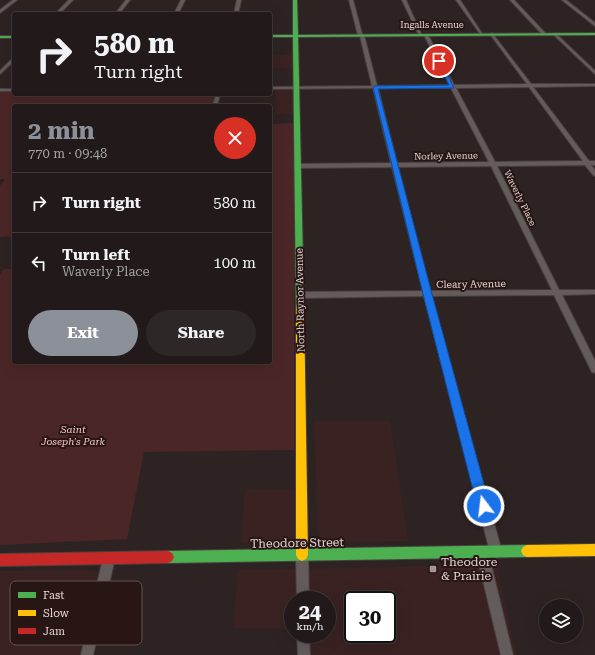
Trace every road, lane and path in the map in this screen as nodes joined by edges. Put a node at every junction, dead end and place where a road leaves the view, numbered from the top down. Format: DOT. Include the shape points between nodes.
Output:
graph roads {
  1 [pos="14,0"];
  2 [pos="71,0"];
  3 [pos="128,0"];
  4 [pos="183,0"];
  5 [pos="239,0"];
  6 [pos="295,0"];
  7 [pos="351,0"];
  8 [pos="404,0"];
  9 [pos="458,0"];
  10 [pos="512,0"];
  11 [pos="564,0"];
  12 [pos="0,12"];
  13 [pos="59,12"];
  14 [pos="119,12"];
  15 [pos="177,12"];
  16 [pos="236,12"];
  17 [pos="595,25"];
  18 [pos="482,34"];
  19 [pos="492,34"];
  20 [pos="544,34"];
  21 [pos="555,34"];
  22 [pos="595,34"];
  23 [pos="361,35"];
  24 [pos="424,35"];
  25 [pos="272,36"];
  26 [pos="295,36"];
  27 [pos="0,37"];
  28 [pos="12,37"];
  29 [pos="12,61"];
  30 [pos="0,73"];
  31 [pos="595,74"];
  32 [pos="530,86"];
  33 [pos="595,86"];
  34 [pos="375,87"];
  35 [pos="452,87"];
  36 [pos="272,88"];
  37 [pos="298,88"];
  38 [pos="0,90"];
  39 [pos="12,90"];
  40 [pos="587,163"];
  41 [pos="595,163"];
  42 [pos="493,164"];
  43 [pos="396,165"];
  44 [pos="297,166"];
  45 [pos="595,174"];
  46 [pos="595,292"];
  47 [pos="556,293"];
  48 [pos="427,294"];
  49 [pos="300,295"];
  50 [pos="595,370"];
  51 [pos="595,550"];
  52 [pos="482,552"];
  53 [pos="496,552"];
  54 [pos="302,555"];
  55 [pos="109,558"];
  56 [pos="0,560"];
  57 [pos="104,581"];
  58 [pos="303,591"];
  59 [pos="303,643"];
  60 [pos="89,645"];
  61 [pos="87,655"];
  62 [pos="304,655"];
  63 [pos="507,655"];
  1 -- 12 [label="street"];
  2 -- 13 [label="street"];
  3 -- 14 [label="street"];
  4 -- 15 [label="street"];
  5 -- 16 [label="street"];
  6 -- 26 [label="main road, North Raynor Avenue"];
  7 -- 23 [label="street"];
  8 -- 24 [label="street, Waverly Place"];
  9 -- 18 [label="street"];
  10 -- 20 [label="street"];
  11 -- 17 [label="street"];
  18 -- 19 [label="main road, Ingalls Avenue"];
  18 -- 24 [label="main road, Ingalls Avenue"];
  19 -- 20 [label="main road, Ingalls Avenue"];
  19 -- 32 [label="street"];
  20 -- 21 [label="main road, Ingalls Avenue"];
  21 -- 22 [label="main road, Ingalls Avenue"];
  21 -- 31 [label="street"];
  23 -- 24 [label="main road, Ingalls Avenue"];
  23 -- 26 [label="main road, Ingalls Avenue"];
  23 -- 34 [label="street"];
  24 -- 35 [label="street, Waverly Place"];
  25 -- 26 [label="main road, Ingalls Avenue"];
  26 -- 37 [label="main road, North Raynor Avenue"];
  27 -- 28 [label="main road"];
  29 -- 30 [label="street"];
  32 -- 33 [label="street"];
  32 -- 35 [label="street"];
  32 -- 40 [label="street"];
  34 -- 35 [label="street"];
  34 -- 37 [label="street"];
  34 -- 43 [label="street"];
  35 -- 42 [label="street, Waverly Place"];
  36 -- 37 [label="street"];
  37 -- 44 [label="main road, North Raynor Avenue"];
  38 -- 39 [label="street"];
  40 -- 41 [label="street, Norley Avenue"];
  40 -- 42 [label="street, Norley Avenue"];
  40 -- 45 [label="street"];
  42 -- 43 [label="street, Norley Avenue"];
  42 -- 47 [label="street, Waverly Place"];
  43 -- 44 [label="street, Norley Avenue"];
  43 -- 48 [label="street"];
  44 -- 49 [label="main road, North Raynor Avenue"];
  46 -- 47 [label="street, Cleary Avenue"];
  47 -- 48 [label="street, Cleary Avenue"];
  47 -- 50 [label="street, Waverly Place"];
  48 -- 49 [label="street, Cleary Avenue"];
  48 -- 53 [label="street"];
  49 -- 54 [label="main road, North Raynor Avenue"];
  51 -- 53 [label="main road, Theodore Street"];
  52 -- 53 [label="main road, Theodore Street"];
  52 -- 54 [label="main road, Theodore Street"];
  52 -- 63 [label="street"];
  54 -- 55 [label="main road, Theodore Street"];
  54 -- 58 [label="street, North Raynor Avenue"];
  55 -- 56 [label="main road, Theodore Street"];
  55 -- 57 [label="street"];
  59 -- 62 [label="street"];
  60 -- 61 [label="street"];
}
